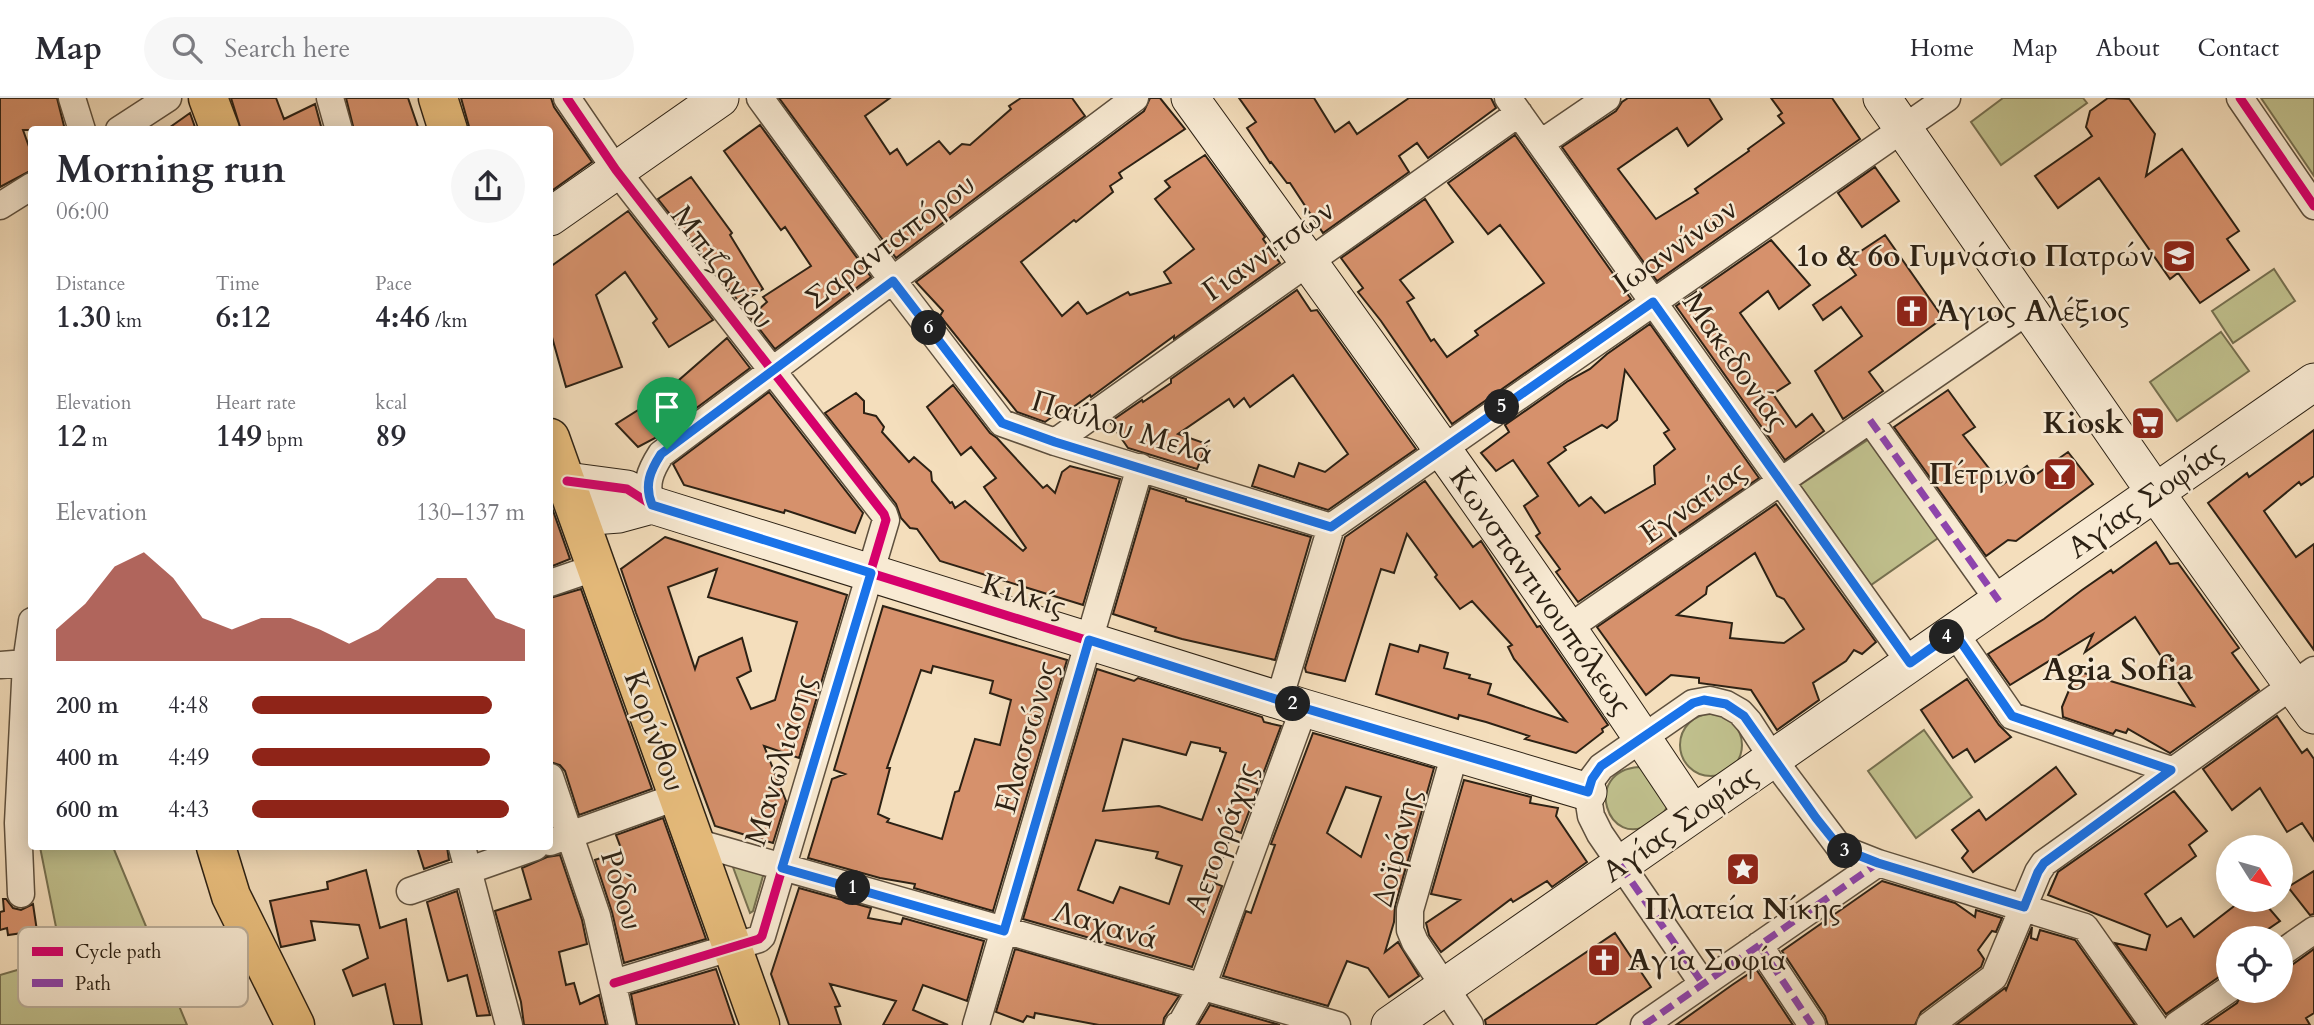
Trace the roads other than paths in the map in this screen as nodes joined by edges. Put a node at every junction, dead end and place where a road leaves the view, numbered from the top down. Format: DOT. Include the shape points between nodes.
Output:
graph roads {
  1 [pos="72,98"];
  2 [pos="168,98"];
  3 [pos="208,98"];
  4 [pos="330,98"];
  5 [pos="438,98"];
  6 [pos="567,98"];
  7 [pos="720,98"];
  8 [pos="760,98"];
  9 [pos="1135,98"];
  10 [pos="1189,98"];
  11 [pos="1606,98"];
  12 [pos="1882,98"];
  13 [pos="1947,98"];
  14 [pos="2240,98"];
  15 [pos="1514,105"];
  16 [pos="81,126"];
  17 [pos="125,126"];
  18 [pos="218,126"];
  19 [pos="338,126"];
  20 [pos="447,126"];
  21 [pos="1903,128"];
  22 [pos="1541,143"];
  23 [pos="616,170"];
  24 [pos="28,189"];
  25 [pos="2314,206"];
  26 [pos="2,209"];
  27 [pos="553,215"];
  28 [pos="1309,262"];
  29 [pos="893,281"];
  30 [pos="1653,302"];
  31 [pos="2029,310"];
  32 [pos="772,369"];
  33 [pos="2314,382"];
  34 [pos="1870,420"];
  35 [pos="1055,442"];
  36 [pos="553,446"];
  37 [pos="1441,449"];
  38 [pos="1140,467"];
  39 [pos="566,481"];
  40 [pos="1781,481"];
  41 [pos="2155,492"];
  42 [pos="652,505"];
  43 [pos="579,517"];
  44 [pos="1331,527"];
  45 [pos="597,567"];
  46 [pos="871,573"];
  47 [pos="553,582"];
  48 [pos="1999,601"];
  49 [pos="1567,629"];
  50 [pos="28,630"];
  51 [pos="1954,632"];
  52 [pos="1089,640"];
  53 [pos="1910,663"];
  54 [pos="13,664"];
  55 [pos="2303,677"];
  56 [pos="1292,704"];
  57 [pos="2314,716"];
  58 [pos="1642,737"];
  59 [pos="1455,753"];
  60 [pos="1773,759"];
  61 [pos="2171,770"];
  62 [pos="1588,792"];
  63 [pos="553,795"];
  64 [pos="679,796"];
  65 [pos="1693,814"];
  66 [pos="560,838"];
  67 [pos="695,842"];
  68 [pos="217,850"];
  69 [pos="516,850"];
  70 [pos="465,858"];
  71 [pos="1878,863"];
  72 [pos="1620,865"];
  73 [pos="782,868"];
  74 [pos="410,891"];
  75 [pos="20,894"];
  76 [pos="2024,907"];
  77 [pos="246,927"];
  78 [pos="248,930"];
  79 [pos="2314,930"];
  80 [pos="1004,931"];
  81 [pos="1759,945"];
  82 [pos="2293,945"];
  83 [pos="732,948"];
  84 [pos="614,983"];
  85 [pos="1703,984"];
  86 [pos="1202,987"];
  87 [pos="1445,987"];
  88 [pos="2216,998"];
  89 [pos="501,1023"];
  90 [pos="295,1025"];
  91 [pos="622,1025"];
  92 [pos="760,1025"];
  93 [pos="976,1025"];
  94 [pos="1178,1025"];
  95 [pos="1334,1025"];
  96 [pos="1390,1025"];
  97 [pos="1470,1025"];
  98 [pos="1644,1025"];
  99 [pos="1812,1025"];
  100 [pos="1930,1025"];
  101 [pos="2154,1025"];
  102 [pos="2177,1025"];
  1 -- 16 [label="street"];
  2 -- 17 [label="street"];
  3 -- 18 [label="main road"];
  4 -- 19 [label="street"];
  5 -- 20 [label="main road"];
  6 -- 23 [label="street, Μπιζανίου"];
  7 -- 23 [label="main road"];
  8 -- 29 [label="street, Παύλου Μελά"];
  9 -- 29 [label="street, Σαρανταπόρου"];
  10 -- 28 [label="main road, Κωνσταντινουπόλεως"];
  11 -- 22 [label="street"];
  12 -- 21 [label="main road"];
  13 -- 21 [label="street, Ιωαννίνων"];
  14 -- 25 [label="street"];
  15 -- 22 [label="street, Μακεδονίας"];
  15 -- 28 [label="street, Γιαννιτσών"];
  21 -- 30 [label="street, Ιωαννίνων"];
  21 -- 31 [label="main road"];
  22 -- 30 [label="street, Μακεδονίας"];
  23 -- 27 [label="main road"];
  23 -- 32 [label="street, Μπιζανίου"];
  24 -- 26 [label="street"];
  28 -- 35 [label="street, Γιαννιτσών"];
  28 -- 37 [label="main road, Κωνσταντινουπόλεως"];
  29 -- 32 [label="street, Σαρανταπόρου"];
  29 -- 35 [label="street, Παύλου Μελά" via="1002,423"];
  30 -- 37 [label="street, Ιωαννίνων"];
  30 -- 40 [label="street, Μακεδονίας"];
  31 -- 34 [label="street, Εγνατίας"];
  31 -- 41 [label="main road"];
  32 -- 42 [label="street, Σαρανταπόρου" via="661,454 647,485"];
  32 -- 46 [label="street, Μπιζανίου" via="885,516"];
  33 -- 41 [label="main road, Αγίας Σοφίας"];
  34 -- 40 [label="street, Εγνατίας"];
  34 -- 48 [label="street"];
  35 -- 38 [label="street, Παύλου Μελά"];
  36 -- 39 [label="main road, Κορίνθου"];
  37 -- 44 [label="street"];
  37 -- 49 [label="main road, Κωνσταντινουπόλεως"];
  38 -- 44 [label="street, Παύλου Μελά"];
  38 -- 52 [label="street, Ελασσώνος"];
  39 -- 42 [label="main road, Κιλκίς" via="628,489"];
  39 -- 43 [label="main road, Κορίνθου"];
  40 -- 49 [label="street, Εγνατίας"];
  40 -- 53 [label="street, Μακεδονίας"];
  41 -- 48 [label="main road, Αγίας Σοφίας"];
  41 -- 55 [label="main road"];
  42 -- 43 [label="main road" via="619,514"];
  42 -- 46 [label="main road, Κιλκίς"];
  43 -- 45 [label="main road, Κορίνθου"];
  44 -- 56 [label="street, Αετορράχης"];
  45 -- 47 [label="street"];
  45 -- 64 [label="main road, Κορίνθου"];
  46 -- 52 [label="main road, Κιλκίς"];
  46 -- 73 [label="street, Μανωλιάσης"];
  48 -- 51 [label="main road, Αγίας Σοφίας"];
  49 -- 58 [label="main road, Κωνσταντινουπόλεως"];
  50 -- 54 [label="street"];
  51 -- 53 [label="main road, Αγίας Σοφίας"];
  51 -- 61 [label="street" via="2012,716"];
  52 -- 56 [label="main road, Κιλκίς"];
  52 -- 80 [label="street, Ελασσώνος"];
  53 -- 60 [label="main road, Αγίας Σοφίας"];
  54 -- 75 [label="street"];
  55 -- 57 [label="main road"];
  55 -- 61 [label="street"];
  56 -- 59 [label="main road, Κιλκίς"];
  56 -- 86 [label="street, Αετορράχης"];
  58 -- 60 [label="street" via="1693,703 1710,701 1740,712"];
  58 -- 62 [label="street" via="1601,766"];
  58 -- 65 [label="main road, Κωνσταντινουπόλεως"];
  59 -- 62 [label="main road, Κιλκίς"];
  59 -- 87 [label="street, Δοϊράνης" via="1409,916 1415,942"];
  60 -- 65 [label="main road, Αγίας Σοφίας"];
  60 -- 71 [label="street" via="1835,844"];
  61 -- 76 [label="street" via="2044,863"];
  62 -- 72 [label="street" via="1593,821"];
  63 -- 66 [label="street, Ρόδου"];
  64 -- 66 [label="street"];
  64 -- 67 [label="main road, Κορίνθου"];
  65 -- 72 [label="main road, Αγίας Σοφίας"];
  66 -- 84 [label="street, Ρόδου" via="597,916"];
  67 -- 73 [label="street, Λαχανά"];
  67 -- 83 [label="main road, Κορίνθου"];
  68 -- 77 [label="main road"];
  69 -- 70 [label="street"];
  70 -- 74 [label="street"];
  70 -- 89 [label="street"];
  71 -- 76 [label="street"];
  71 -- 81 [label="street"];
  72 -- 85 [label="street"];
  72 -- 87 [label="main road, Αγίας Σοφίας"];
  73 -- 80 [label="street, Λαχανά"];
  73 -- 83 [label="street, Μανωλιάσης" via="762,936"];
  76 -- 100 [label="street" via="1994,977"];
  76 -- 101 [label="street" via="2085,928"];
  78 -- 90 [label="main road"];
  79 -- 82 [label="street"];
  80 -- 86 [label="street, Λαχανά"];
  80 -- 93 [label="street, Ελασσώνος"];
  81 -- 85 [label="street"];
  81 -- 99 [label="street"];
  83 -- 84 [label="street"];
  83 -- 92 [label="main road, Κορίνθου"];
  84 -- 91 [label="street, Ρόδου"];
  85 -- 98 [label="street"];
  86 -- 94 [label="street, Αετορράχης"];
  86 -- 95 [label="street, Λαχανά"];
  87 -- 96 [label="main road, Αγίας Σοφίας"];
  87 -- 97 [label="street, Δοϊράνης"];
  88 -- 102 [label="street"];
}
